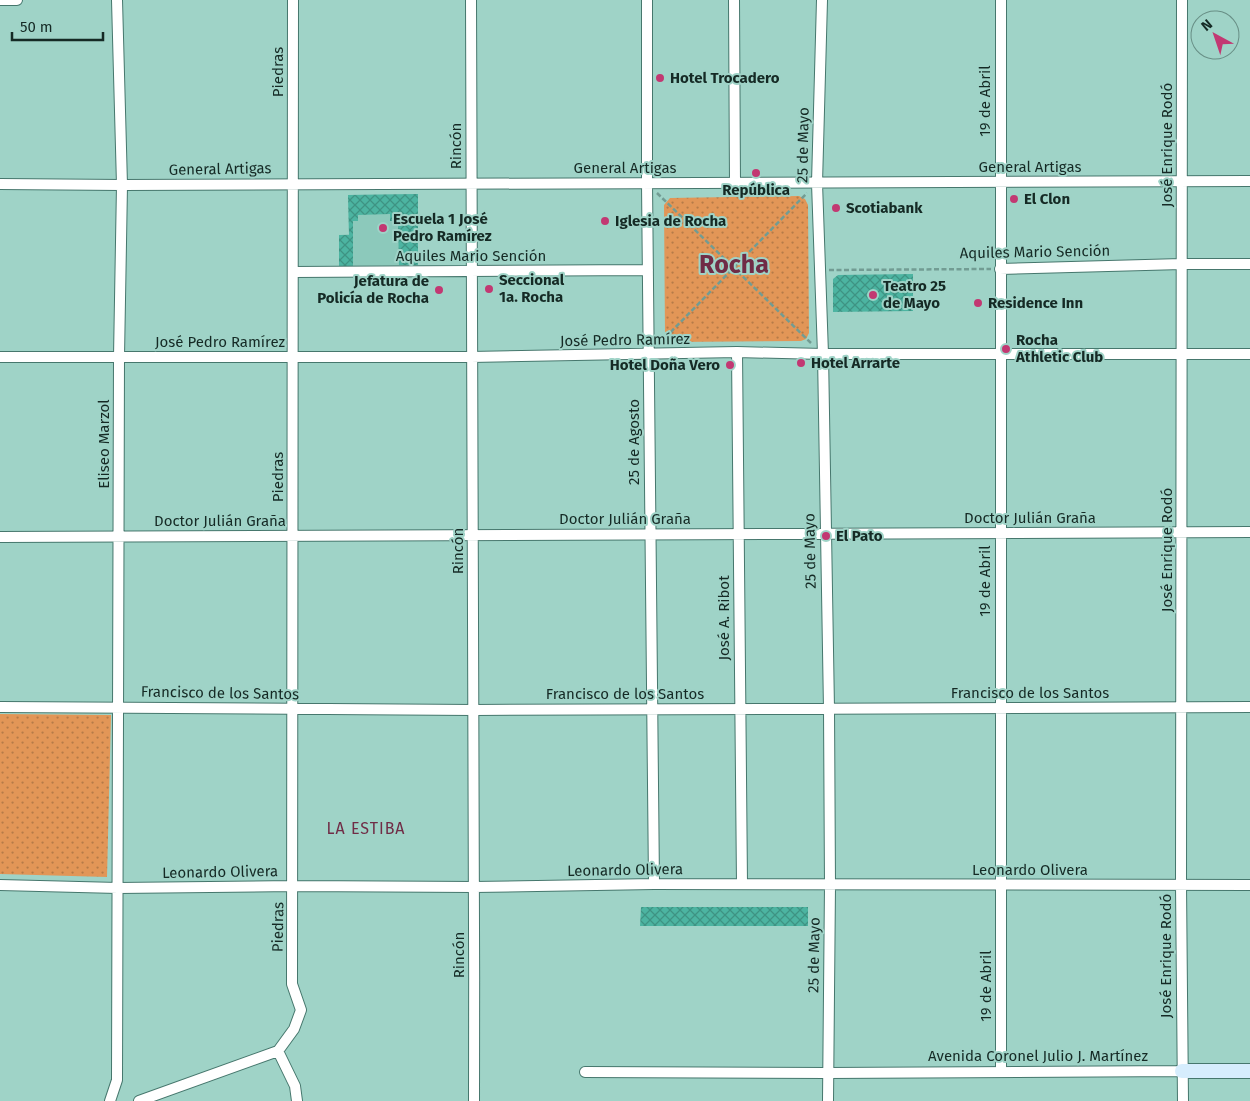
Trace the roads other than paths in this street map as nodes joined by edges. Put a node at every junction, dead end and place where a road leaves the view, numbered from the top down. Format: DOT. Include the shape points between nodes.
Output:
graph roads {
  1 [pos="0,0"];
  2 [pos="17,0"];
  3 [pos="117,0"];
  4 [pos="293,0"];
  5 [pos="471,0"];
  6 [pos="648,0"];
  7 [pos="734,0"];
  8 [pos="822,0"];
  9 [pos="1000,0"];
  10 [pos="1182,0"];
  11 [pos="1250,181"];
  12 [pos="1000,182"];
  13 [pos="1182,182"];
  14 [pos="471,183"];
  15 [pos="735,183"];
  16 [pos="817,183"];
  17 [pos="0,184"];
  18 [pos="294,184"];
  19 [pos="647,184"];
  20 [pos="122,185"];
  21 [pos="1182,264"];
  22 [pos="1250,264"];
  23 [pos="1000,269"];
  24 [pos="648,270"];
  25 [pos="293,272"];
  26 [pos="470,272"];
  27 [pos="737,352"];
  28 [pos="1182,353"];
  29 [pos="823,354"];
  30 [pos="1000,354"];
  31 [pos="1250,354"];
  32 [pos="649,355"];
  33 [pos="119,357"];
  34 [pos="293,357"];
  35 [pos="472,357"];
  36 [pos="0,358"];
  37 [pos="1182,532"];
  38 [pos="1250,532"];
  39 [pos="825,533"];
  40 [pos="1000,533"];
  41 [pos="650,534"];
  42 [pos="738,534"];
  43 [pos="473,535"];
  44 [pos="119,536"];
  45 [pos="293,536"];
  46 [pos="0,537"];
  47 [pos="0,707"];
  48 [pos="118,707"];
  49 [pos="1181,707"];
  50 [pos="1250,707"];
  51 [pos="292,708"];
  52 [pos="1001,708"];
  53 [pos="651,709"];
  54 [pos="740,709"];
  55 [pos="829,709"];
  56 [pos="474,710"];
  57 [pos="654,884"];
  58 [pos="742,884"];
  59 [pos="830,885"];
  60 [pos="1001,885"];
  61 [pos="1181,885"];
  62 [pos="1250,885"];
  63 [pos="0,886"];
  64 [pos="293,886"];
  65 [pos="474,887"];
  66 [pos="118,888"];
  67 [pos="278,1051"];
  68 [pos="1182,1071"];
  69 [pos="1250,1071"];
  70 [pos="585,1072"];
  71 [pos="1001,1072"];
  72 [pos="827,1073"];
  73 [pos="110,1101"];
  74 [pos="139,1101"];
  75 [pos="297,1101"];
  76 [pos="474,1101"];
  77 [pos="828,1101"];
  78 [pos="1182,1101"];
  1 -- 2 [label="street"];
  3 -- 20 [label="street, Eliseo Marzol"];
  4 -- 18 [label="street, Piedras"];
  5 -- 14 [label="street, Rincón"];
  6 -- 19 [label="street, 25 de Agosto"];
  7 -- 15 [label="street"];
  8 -- 16 [label="street, 25 de Mayo"];
  9 -- 12 [label="street, 19 de Abril"];
  10 -- 13 [label="street, José Enrique Rodó"];
  11 -- 13 [label="street, General Artigas"];
  12 -- 13 [label="street, General Artigas"];
  12 -- 16 [label="street, General Artigas"];
  12 -- 23 [label="street, 19 de Abril"];
  13 -- 21 [label="street, José Enrique Rodó"];
  14 -- 18 [label="street, General Artigas"];
  14 -- 19 [label="street, General Artigas"];
  14 -- 26 [label="street, Rincón"];
  15 -- 16 [label="street, General Artigas"];
  15 -- 19 [label="street, General Artigas"];
  16 -- 29 [label="street, 25 de Mayo"];
  17 -- 20 [label="street, General Artigas"];
  18 -- 20 [label="street, General Artigas"];
  18 -- 25 [label="street, Piedras"];
  19 -- 24 [label="street, 25 de Agosto"];
  20 -- 33 [label="street, Eliseo Marzol"];
  21 -- 22 [label="street, Aquiles Mario Sención"];
  21 -- 23 [label="street, Aquiles Mario Sención"];
  21 -- 28 [label="street, José Enrique Rodó"];
  23 -- 30 [label="street, 19 de Abril"];
  24 -- 26 [label="street, Aquiles Mario Sención"];
  24 -- 32 [label="street, 25 de Agosto"];
  25 -- 26 [label="street, Aquiles Mario Sención"];
  25 -- 34 [label="street, Piedras"];
  26 -- 35 [label="street, Rincón"];
  27 -- 29 [label="street, José Pedro Ramírez"];
  27 -- 32 [label="street, José Pedro Ramírez"];
  27 -- 42 [label="street, José A. Ribot"];
  28 -- 30 [label="street, José Pedro Ramírez"];
  28 -- 31 [label="street, José Pedro Ramírez"];
  28 -- 37 [label="street, José Enrique Rodó"];
  29 -- 30 [label="street, José Pedro Ramírez"];
  29 -- 39 [label="street, 25 de Mayo"];
  30 -- 40 [label="street, 19 de Abril"];
  32 -- 35 [label="street, José Pedro Ramírez"];
  32 -- 41 [label="street, 25 de Agosto"];
  33 -- 34 [label="street, José Pedro Ramírez"];
  33 -- 36 [label="street, José Pedro Ramírez"];
  33 -- 44 [label="street, Eliseo Marzol"];
  34 -- 35 [label="street, José Pedro Ramírez"];
  34 -- 45 [label="street, Piedras"];
  35 -- 43 [label="street, Rincón"];
  37 -- 38 [label="street, Doctor Julián Graña"];
  37 -- 40 [label="street, Doctor Julián Graña"];
  37 -- 49 [label="street, José Enrique Rodó"];
  39 -- 40 [label="street, Doctor Julián Graña"];
  39 -- 42 [label="street, Doctor Julián Graña"];
  39 -- 55 [label="street, 25 de Mayo"];
  40 -- 52 [label="street, 19 de Abril"];
  41 -- 42 [label="street, Doctor Julián Graña"];
  41 -- 43 [label="street, Doctor Julián Graña"];
  41 -- 53 [label="street, 25 de Agosto"];
  42 -- 54 [label="street, José A. Ribot"];
  43 -- 45 [label="street, Doctor Julián Graña"];
  43 -- 56 [label="street, Rincón"];
  44 -- 45 [label="street, Doctor Julián Graña"];
  44 -- 46 [label="street, Doctor Julián Graña"];
  44 -- 48 [label="street, Eliseo Marzol"];
  45 -- 51 [label="street, Piedras"];
  47 -- 48 [label="street, Francisco de los Santos"];
  48 -- 51 [label="street, Francisco de los Santos"];
  48 -- 66 [label="street, Eliseo Marzol"];
  49 -- 50 [label="street, Francisco de los Santos"];
  49 -- 52 [label="street, Francisco de los Santos"];
  49 -- 61 [label="street, José Enrique Rodó"];
  51 -- 56 [label="street, Francisco de los Santos"];
  51 -- 64 [label="street, Piedras"];
  52 -- 55 [label="street, Francisco de los Santos"];
  52 -- 60 [label="street, 19 de Abril"];
  53 -- 54 [label="street, Francisco de los Santos"];
  53 -- 56 [label="street, Francisco de los Santos"];
  53 -- 57 [label="street, 25 de Agosto"];
  54 -- 55 [label="street, Francisco de los Santos"];
  54 -- 58 [label="street, José A. Ribot"];
  55 -- 59 [label="street, 25 de Mayo"];
  56 -- 65 [label="street, Rincón"];
  57 -- 58 [label="street, Leonardo Olivera"];
  57 -- 65 [label="street, Leonardo Olivera"];
  58 -- 59 [label="street, Leonardo Olivera"];
  59 -- 60 [label="street, Leonardo Olivera"];
  59 -- 72 [label="street, 25 de Mayo"];
  60 -- 61 [label="street, Leonardo Olivera"];
  60 -- 71 [label="street, 19 de Abril"];
  61 -- 62 [label="street, Leonardo Olivera"];
  61 -- 68 [label="street, José Enrique Rodó"];
  63 -- 66 [label="street, Leonardo Olivera"];
  64 -- 65 [label="street, Leonardo Olivera"];
  64 -- 66 [label="street, Leonardo Olivera"];
  64 -- 67 [label="street, Piedras" via="292,984 301,1010 294,1029"];
  65 -- 76 [label="street, Rincón"];
  66 -- 73 [label="street, Eliseo Marzol" via="117,1080"];
  67 -- 74 [label="street"];
  67 -- 75 [label="street" via="295,1086"];
  68 -- 69 [label="street, Avenida Coronel Julio J. Martínez"];
  68 -- 71 [label="street, Avenida Coronel Julio J. Martínez"];
  68 -- 78 [label="street, José Enrique Rodó"];
  70 -- 72 [label="street, Avenida Coronel Julio J. Martínez"];
  71 -- 72 [label="street, Avenida Coronel Julio J. Martínez"];
  72 -- 77 [label="street, 25 de Mayo"];
}
